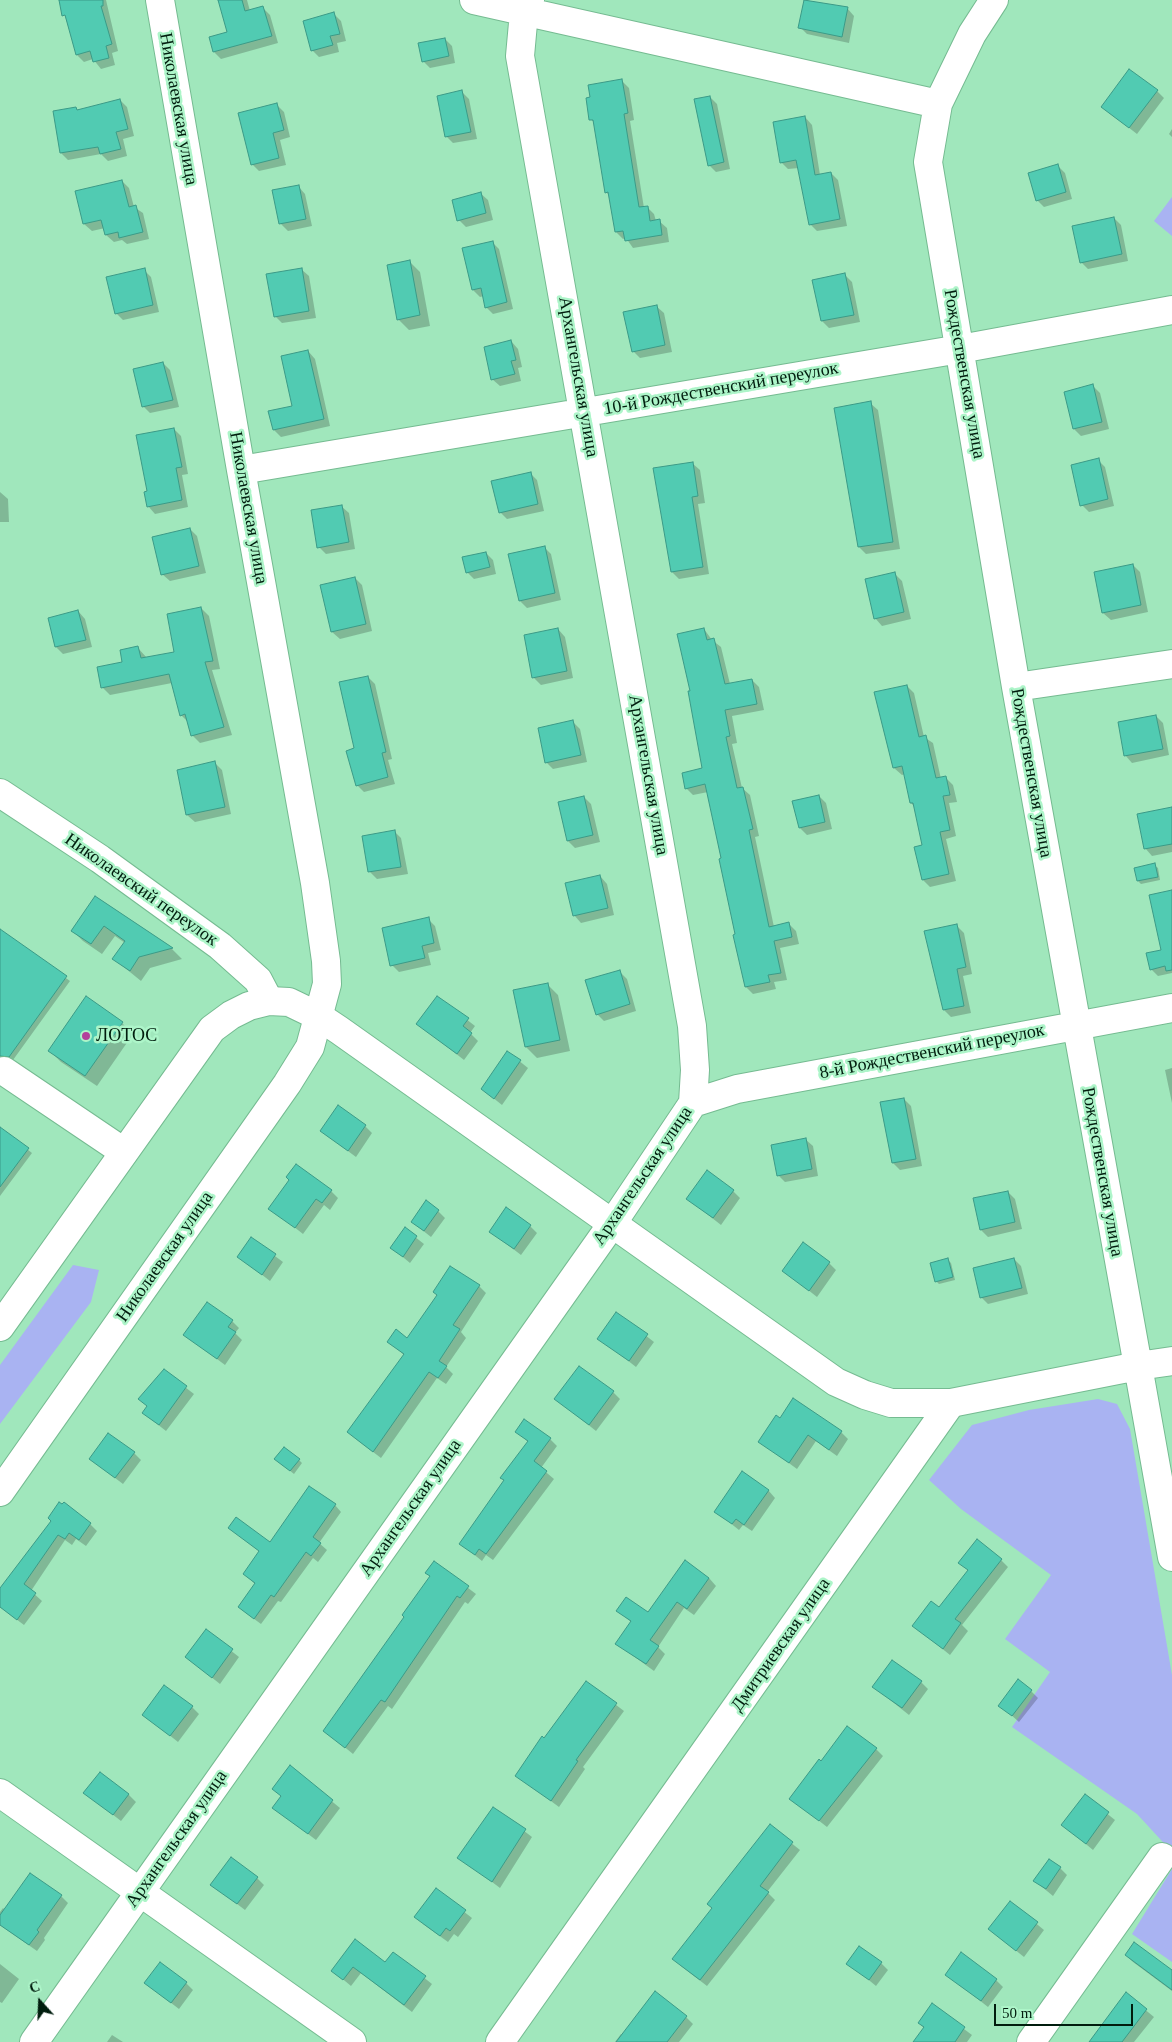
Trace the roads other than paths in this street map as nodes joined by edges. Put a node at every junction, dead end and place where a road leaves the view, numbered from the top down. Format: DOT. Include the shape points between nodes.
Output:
graph roads {
  1 [pos="160,0"];
  2 [pos="474,0"];
  3 [pos="994,0"];
  4 [pos="527,6"];
  5 [pos="938,104"];
  6 [pos="1172,310"];
  7 [pos="960,349"];
  8 [pos="584,412"];
  9 [pos="240,470"];
  10 [pos="1172,664"];
  11 [pos="1016,687"];
  12 [pos="0,793"];
  13 [pos="269,1002"];
  14 [pos="1172,1008"];
  15 [pos="318,1016"];
  16 [pos="1075,1024"];
  17 [pos="4,1071"];
  18 [pos="693,1103"];
  19 [pos="124,1152"];
  20 [pos="612,1224"];
  21 [pos="0,1327"];
  22 [pos="1172,1361"];
  23 [pos="1138,1366"];
  24 [pos="951,1403"];
  25 [pos="0,1492"];
  26 [pos="1172,1557"];
  27 [pos="0,1793"];
  28 [pos="1162,1857"];
  29 [pos="138,1892"];
  30 [pos="34,2042"];
  31 [pos="352,2042"];
  32 [pos="500,2042"];
  33 [pos="1031,2042"];
  1 -- 9 [label="street, Николаевская улица"];
  2 -- 4 [label="street"];
  3 -- 5 [label="street, Рождественская улица" via="972,34"];
  4 -- 5 [label="street"];
  4 -- 8 [label="street, Архангельская улица" via="520,56"];
  5 -- 7 [label="street, Рождественская улица" via="928,162"];
  6 -- 7 [label="street, 10-й Рождественский переулок"];
  7 -- 8 [label="street, 10-й Рождественский переулок"];
  7 -- 11 [label="street, Рождественская улица"];
  8 -- 9 [label="street, 10-й Рождественский переулок"];
  8 -- 18 [label="street, Архангельская улица" via="692,1026"];
  9 -- 15 [label="street, Николаевская улица" via="315,883 326,961 326,984"];
  10 -- 11 [label="street"];
  11 -- 16 [label="street, Рождественская улица"];
  12 -- 13 [label="street, Николаевский переулок" via="220,946 258,980"];
  13 -- 15 [label="street" via="290,1002"];
  13 -- 19 [label="street" via="249,1006 212,1029"];
  14 -- 16 [label="street, 8-й Рождественский переулок"];
  15 -- 20 [label="street"];
  15 -- 25 [label="street, Николаевская улица" via="310,1047 287,1084"];
  16 -- 18 [label="street, 8-й Рождественский переулок" via="737,1089"];
  16 -- 23 [label="street, Рождественская улица"];
  17 -- 19 [label="street"];
  18 -- 20 [label="street, Архангельская улица"];
  19 -- 21 [label="street"];
  20 -- 24 [label="street" via="836,1382 891,1403"];
  20 -- 29 [label="street, Архангельская улица"];
  22 -- 23 [label="street"];
  23 -- 24 [label="street"];
  23 -- 26 [label="street, Рождественская улица"];
  24 -- 32 [label="street, Дмитриевская улица"];
  27 -- 29 [label="street"];
  28 -- 33 [label="street"];
  29 -- 30 [label="street, Архангельская улица"];
  29 -- 31 [label="street"];
}
